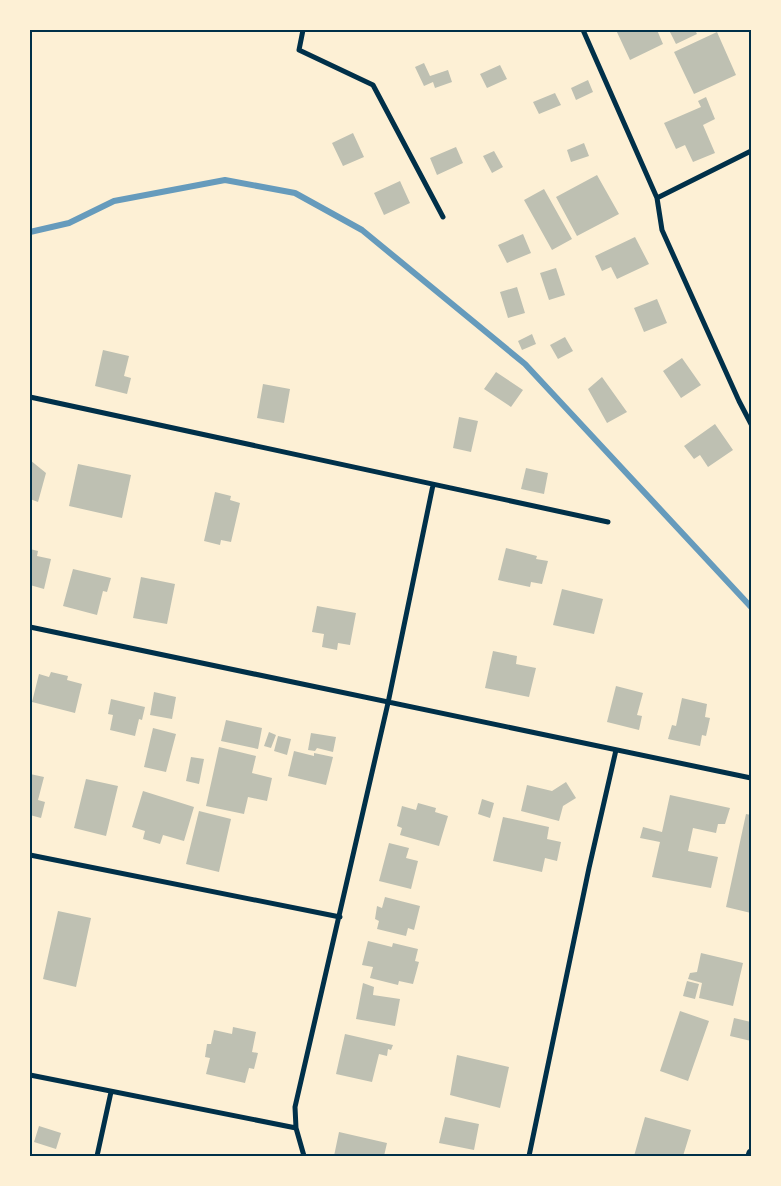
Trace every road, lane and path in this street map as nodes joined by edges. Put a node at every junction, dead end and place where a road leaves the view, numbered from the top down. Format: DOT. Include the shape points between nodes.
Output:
graph roads {
  1 [pos="303,30"];
  2 [pos="583,30"];
  3 [pos="751,151"];
  4 [pos="657,198"];
  5 [pos="444,217"];
  6 [pos="30,397"];
  7 [pos="751,424"];
  8 [pos="432,485"];
  9 [pos="608,522"];
  10 [pos="30,626"];
  11 [pos="388,703"];
  12 [pos="616,750"];
  13 [pos="751,778"];
  14 [pos="30,855"];
  15 [pos="340,916"];
  16 [pos="30,1074"];
  17 [pos="111,1092"];
  18 [pos="296,1128"];
  19 [pos="97,1156"];
  20 [pos="304,1156"];
  21 [pos="529,1156"];
  1 -- 5 [label="street" via="299,50 373,85"];
  2 -- 4 [label="street"];
  3 -- 4 [label="street"];
  4 -- 7 [label="street" via="662,230"];
  6 -- 8 [label="street"];
  8 -- 9 [label="street"];
  8 -- 11 [label="street"];
  10 -- 11 [label="street"];
  11 -- 12 [label="street"];
  11 -- 15 [label="street"];
  12 -- 13 [label="street"];
  12 -- 21 [label="street"];
  14 -- 15 [label="street"];
  15 -- 18 [label="street" via="295,1108"];
  16 -- 17 [label="street"];
  17 -- 18 [label="street"];
  17 -- 19 [label="street"];
  18 -- 20 [label="street"];
}
